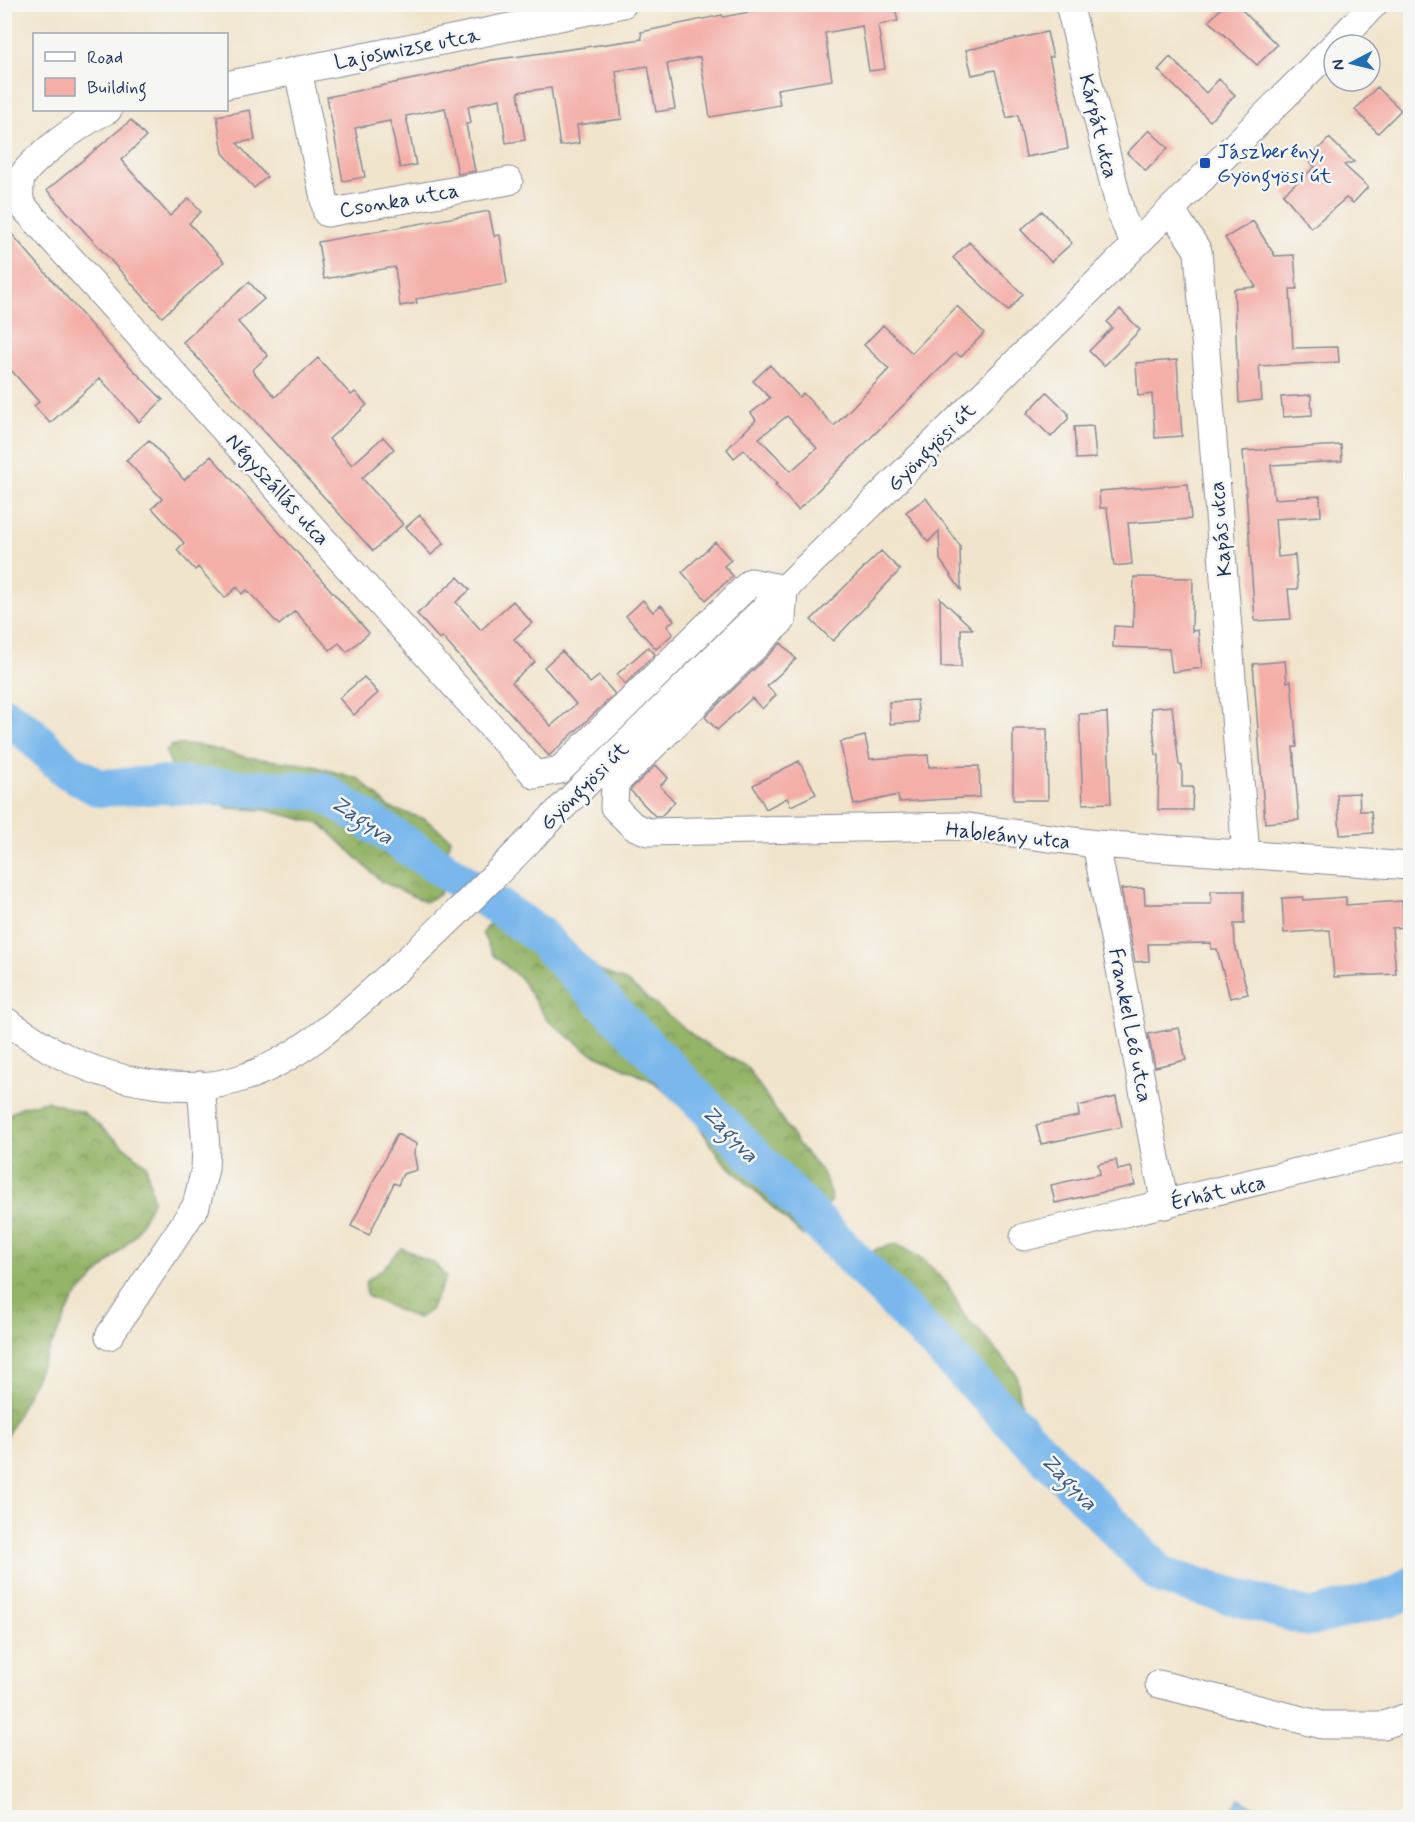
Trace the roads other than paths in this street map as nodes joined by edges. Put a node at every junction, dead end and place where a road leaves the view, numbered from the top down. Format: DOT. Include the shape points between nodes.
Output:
graph roads {
  1 [pos="623,4"];
  2 [pos="1069,4"];
  3 [pos="1374,4"];
  4 [pos="1346,33"];
  5 [pos="1322,57"];
  6 [pos="298,70"];
  7 [pos="228,85"];
  8 [pos="106,111"];
  9 [pos="509,181"];
  10 [pos="1172,211"];
  11 [pos="1135,245"];
  12 [pos="784,589"];
  13 [pos="1096,844"];
  14 [pos="1246,855"];
  15 [pos="1410,866"];
  16 [pos="4,1020"];
  17 [pos="201,1085"];
  18 [pos="1410,1145"];
  19 [pos="1165,1205"];
  20 [pos="1024,1237"];
  21 [pos="110,1336"];
  22 [pos="1160,1684"];
  23 [pos="1410,1716"];
  1 -- 6 [label="street, Lajosmizse utca"];
  2 -- 11 [label="street, Kárpát utca" via="1122,217"];
  3 -- 4 [label="street, Gyöngyösi út"];
  5 -- 10 [label="street, Gyöngyösi út"];
  6 -- 7 [label="street, Lajosmizse utca"];
  6 -- 9 [label="street, Csonka utca" via="327,213"];
  8 -- 12 [label="street, Négyszállás utca" via="92,117 38,159 21,179 20,203 535,776 560,770 751,582"];
  10 -- 11 [label="street, Gyöngyösi út"];
  10 -- 14 [label="street, Kapás utca" via="1198,251"];
  11 -- 12 [label="street, Gyöngyösi út"];
  12 -- 13 [label="street, Hableány utca" via="782,620 615,783 614,807 633,826 648,832 959,826"];
  12 -- 17 [label="street, Gyöngyösi út" via="421,948 331,1027 274,1065 241,1079"];
  13 -- 14 [label="street, Hableány utca"];
  13 -- 19 [label="street, Frankel Leó utca"];
  14 -- 15 [label="street, Hableány utca"];
  16 -- 17 [label="street, Gyöngyösi út" via="54,1052 90,1068 146,1083"];
  17 -- 21 [label="street" via="206,1148 196,1206"];
  18 -- 19 [label="street, Érhát utca"];
  19 -- 20 [label="street, Érhát utca"];
  22 -- 23 [label="street" via="1322,1725 1384,1725"];
}
